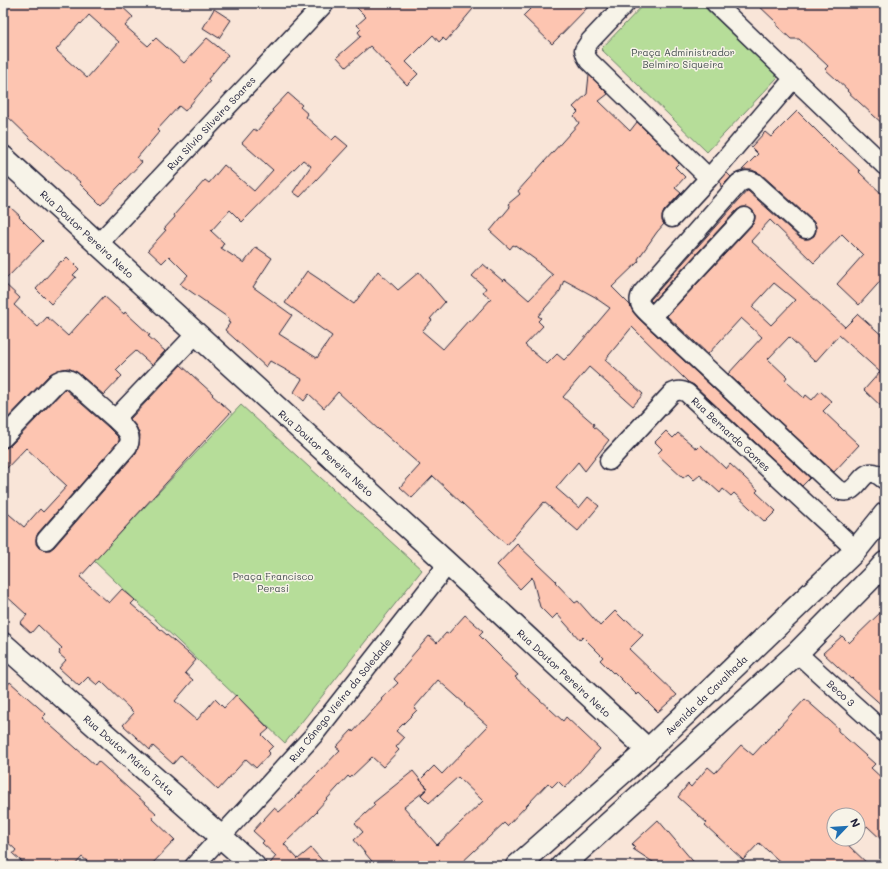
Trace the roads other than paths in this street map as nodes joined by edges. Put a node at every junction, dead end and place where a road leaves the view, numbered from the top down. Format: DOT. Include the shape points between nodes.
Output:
graph roads {
  1 [pos="325,3"];
  2 [pos="626,3"];
  3 [pos="715,3"];
  4 [pos="794,78"];
  5 [pos="3,157"];
  6 [pos="885,166"];
  7 [pos="709,178"];
  8 [pos="745,217"];
  9 [pos="672,218"];
  10 [pos="806,229"];
  11 [pos="98,244"];
  12 [pos="652,317"];
  13 [pos="196,334"];
  14 [pos="115,419"];
  15 [pos="3,438"];
  16 [pos="609,461"];
  17 [pos="885,480"];
  18 [pos="885,514"];
  19 [pos="46,540"];
  20 [pos="856,550"];
  21 [pos="885,563"];
  22 [pos="448,564"];
  23 [pos="3,644"];
  24 [pos="797,653"];
  25 [pos="885,733"];
  26 [pos="648,750"];
  27 [pos="222,837"];
  28 [pos="194,866"];
  29 [pos="254,866"];
  30 [pos="517,866"];
  31 [pos="562,866"];
  1 -- 11 [label="street, Rua Silvio Silveira Soares"];
  2 -- 7 [label="street" via="590,41 584,50 586,56"];
  3 -- 4 [label="street"];
  4 -- 6 [label="street"];
  4 -- 7 [label="street"];
  5 -- 11 [label="street, Rua Doutor Pereira Neto"];
  7 -- 9 [label="street"];
  8 -- 12 [label="street"];
  10 -- 12 [label="street" via="754,182 744,180 642,292 639,302"];
  11 -- 13 [label="street, Rua Doutor Pereira Neto"];
  12 -- 17 [label="street" via="837,489 847,492 865,476 874,473"];
  13 -- 14 [label="street"];
  13 -- 22 [label="street, Rua Doutor Pereira Neto"];
  14 -- 15 [label="street" via="72,381 62,378"];
  14 -- 19 [label="street" via="130,436 128,446"];
  16 -- 20 [label="street, Rua Bernardo Gomes" via="672,393 682,390"];
  18 -- 20 [label="street, Avenida da Cavalhada"];
  20 -- 26 [label="street, Avenida da Cavalhada"];
  21 -- 24 [label="street"];
  22 -- 26 [label="street, Rua Doutor Pereira Neto"];
  22 -- 27 [label="street, Rua Cônego Vieira da Soledade" via="313,736"];
  23 -- 27 [label="street, Rua Doutor Mário Totta"];
  24 -- 25 [label="street, Beco 3"];
  24 -- 31 [label="street"];
  26 -- 30 [label="street, Avenida da Cavalhada"];
  27 -- 28 [label="street, Rua Cônego Vieira da Soledade"];
  27 -- 29 [label="street, Rua Doutor Mário Totta"];
}
